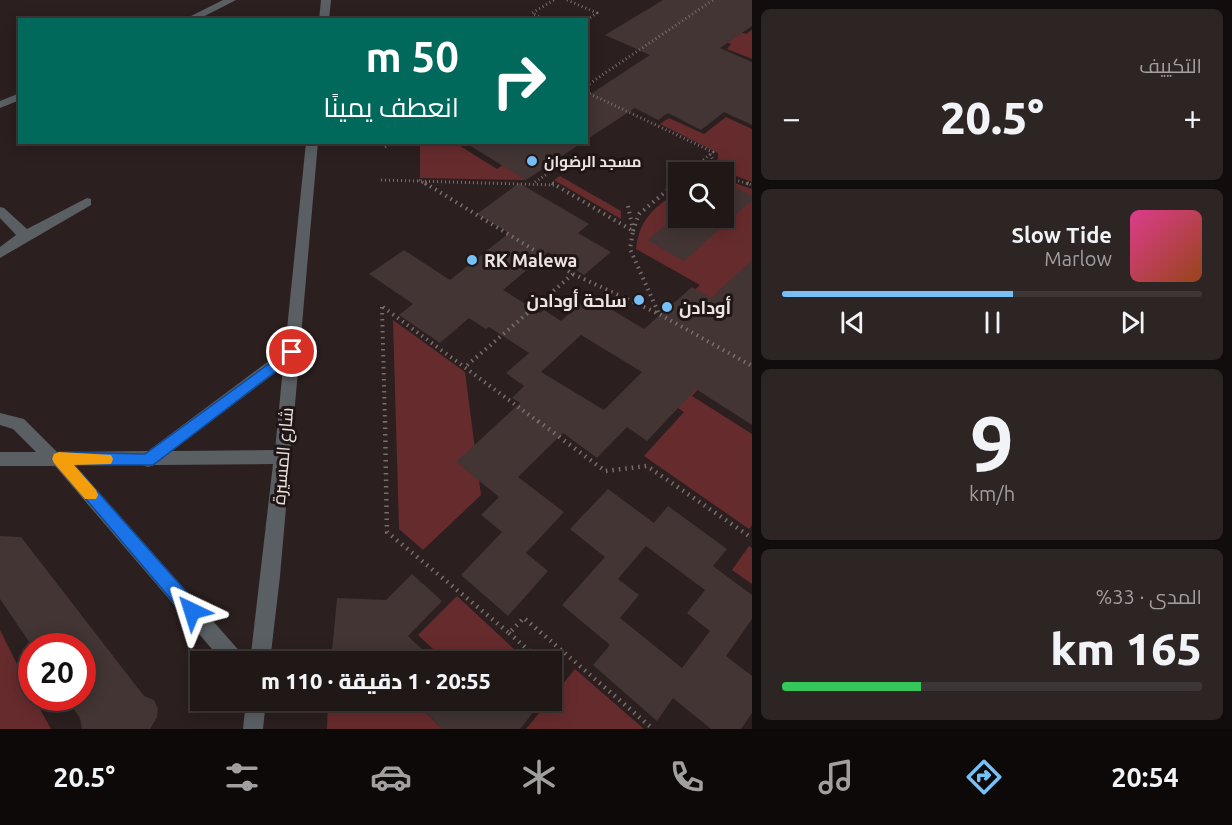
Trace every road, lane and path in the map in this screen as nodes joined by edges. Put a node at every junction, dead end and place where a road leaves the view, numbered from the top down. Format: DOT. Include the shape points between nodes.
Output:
graph roads {
  1 [pos="231,0"];
  2 [pos="315,0"];
  3 [pos="554,0"];
  4 [pos="567,0"];
  5 [pos="713,0"];
  6 [pos="326,3"];
  7 [pos="192,18"];
  8 [pos="324,18"];
  9 [pos="542,18"];
  10 [pos="588,19"];
  11 [pos="588,85"];
  12 [pos="588,93"];
  13 [pos="18,97"];
  14 [pos="0,105"];
  15 [pos="312,144"];
  16 [pos="390,144"];
  17 [pos="385,147"];
  18 [pos="710,154"];
  19 [pos="700,162"];
  20 [pos="713,162"];
  21 [pos="552,171"];
  22 [pos="734,179"];
  23 [pos="381,180"];
  24 [pos="419,180"];
  25 [pos="534,183"];
  26 [pos="752,185"];
  27 [pos="668,190"];
  28 [pos="87,202"];
  29 [pos="628,206"];
  30 [pos="0,211"];
  31 [pos="633,231"];
  32 [pos="23,237"];
  33 [pos="0,253"];
  34 [pos="573,274"];
  35 [pos="659,314"];
  36 [pos="292,352"];
  37 [pos="752,366"];
  38 [pos="465,367"];
  39 [pos="0,419"];
  40 [pos="281,457"];
  41 [pos="0,459"];
  42 [pos="57,459"];
  43 [pos="148,460"];
  44 [pos="752,538"];
  45 [pos="509,633"];
  46 [pos="558,648"];
  47 [pos="226,651"];
  48 [pos="261,651"];
  49 [pos="529,651"];
  50 [pos="556,651"];
  51 [pos="255,711"];
  52 [pos="253,729"];
  53 [pos="653,729"];
  1 -- 7 [label="street"];
  2 -- 6 [label="street"];
  3 -- 9 [label="path" via="532,13"];
  4 -- 10 [label="path" via="597,13"];
  5 -- 11 [label="path"];
  6 -- 8 [label="street"];
  12 -- 18 [label="path" via="713,152"];
  13 -- 14 [label="street"];
  15 -- 36 [label="street, شارع المسيرة"];
  16 -- 17 [label="path"];
  18 -- 19 [label="path"];
  18 -- 20 [label="path"];
  21 -- 25 [label="path"];
  22 -- 26 [label="path"];
  23 -- 24 [label="path"];
  24 -- 25 [label="path"];
  24 -- 34 [label="path"];
  25 -- 31 [label="path" via="551,183"];
  27 -- 31 [label="path" via="639,214"];
  28 -- 32 [label="street"];
  29 -- 31 [label="path"];
  30 -- 32 [label="street"];
  31 -- 35 [label="path" via="630,249"];
  32 -- 33 [label="street"];
  34 -- 35 [label="path"];
  34 -- 38 [label="path"];
  35 -- 37 [label="path"];
  36 -- 40 [label="street, شارع المسيرة"];
  36 -- 43 [label="street"];
  38 -- 44 [label="path" via="605,471 647,466"];
  38 -- 45 [label="path" via="382,307 387,532"];
  39 -- 42 [label="street" via="18,424"];
  40 -- 43 [label="street"];
  40 -- 48 [label="street, شارع المسيرة"];
  41 -- 42 [label="street"];
  42 -- 43 [label="street"];
  42 -- 47 [label="street"];
  45 -- 46 [label="path" via="524,618"];
  45 -- 49 [label="path"];
  46 -- 50 [label="path"];
  46 -- 53 [label="path"];
  51 -- 52 [label="street"];
}
